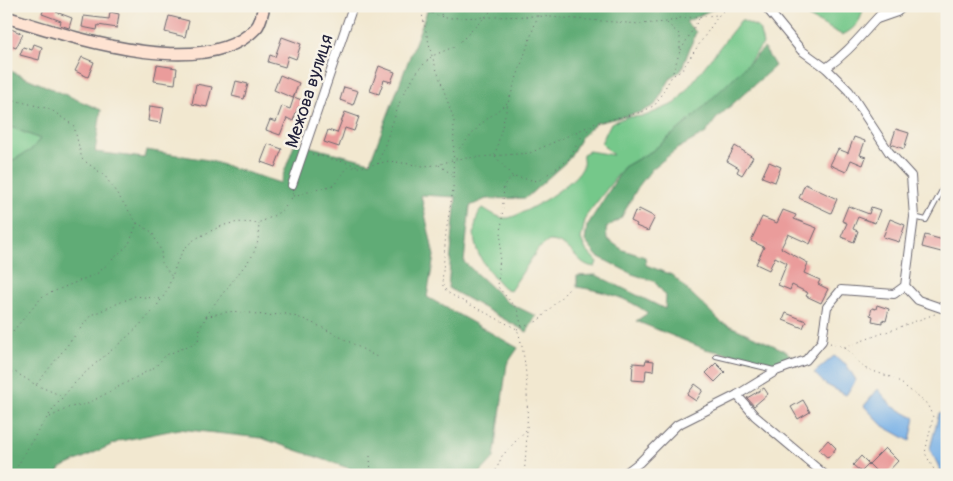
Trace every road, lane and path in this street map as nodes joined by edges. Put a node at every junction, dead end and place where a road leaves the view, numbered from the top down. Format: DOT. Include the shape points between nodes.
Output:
graph roads {
  1 [pos="264,6"];
  2 [pos="353,6"];
  3 [pos="413,6"];
  4 [pos="444,6"];
  5 [pos="496,6"];
  6 [pos="541,6"];
  7 [pos="728,6"];
  8 [pos="765,6"];
  9 [pos="904,6"];
  10 [pos="887,8"];
  11 [pos="421,10"];
  12 [pos="719,15"];
  13 [pos="441,16"];
  14 [pos="538,16"];
  15 [pos="700,16"];
  16 [pos="6,17"];
  17 [pos="486,18"];
  18 [pos="874,20"];
  19 [pos="667,22"];
  20 [pos="680,51"];
  21 [pos="432,56"];
  22 [pos="826,68"];
  23 [pos="672,76"];
  24 [pos="6,95"];
  25 [pos="508,103"];
  26 [pos="596,123"];
  27 [pos="455,152"];
  28 [pos="305,153"];
  29 [pos="495,156"];
  30 [pos="455,159"];
  31 [pos="378,164"];
  32 [pos="438,165"];
  33 [pos="362,167"];
  34 [pos="454,176"];
  35 [pos="513,177"];
  36 [pos="947,182"];
  37 [pos="292,185"];
  38 [pos="914,217"];
  39 [pos="259,222"];
  40 [pos="137,223"];
  41 [pos="172,278"];
  42 [pos="905,286"];
  43 [pos="569,289"];
  44 [pos="162,299"];
  45 [pos="946,310"];
  46 [pos="206,318"];
  47 [pos="522,327"];
  48 [pos="517,329"];
  49 [pos="6,339"];
  50 [pos="822,341"];
  51 [pos="845,347"];
  52 [pos="716,356"];
  53 [pos="377,357"];
  54 [pos="776,371"];
  55 [pos="6,374"];
  56 [pos="36,385"];
  57 [pos="737,395"];
  58 [pos="63,396"];
  59 [pos="49,418"];
  60 [pos="526,429"];
  61 [pos="370,456"];
  62 [pos="13,475"];
  63 [pos="371,475"];
  64 [pos="494,475"];
  65 [pos="524,475"];
  66 [pos="623,475"];
  67 [pos="825,475"];
  68 [pos="937,475"];
  1 -- 16 [label="street" via="258,26 239,42 208,51 165,53 115,48"];
  2 -- 28 [label="street, Межова вулиця"];
  3 -- 11 [label="path"];
  4 -- 13 [label="path"];
  5 -- 17 [label="path"];
  6 -- 14 [label="path"];
  7 -- 12 [label="path"];
  8 -- 22 [label="street" via="800,50"];
  9 -- 18 [label="street"];
  10 -- 18 [label="street"];
  11 -- 13 [label="path"];
  11 -- 21 [label="path"];
  12 -- 15 [label="path"];
  12 -- 23 [label="path" via="681,71"];
  13 -- 17 [label="path"];
  14 -- 17 [label="path"];
  14 -- 19 [label="path" via="640,24"];
  14 -- 25 [label="path"];
  15 -- 19 [label="path"];
  15 -- 20 [label="path"];
  17 -- 21 [label="path" via="456,46"];
  18 -- 22 [label="street" via="845,55"];
  19 -- 20 [label="path" via="680,34"];
  20 -- 23 [label="path"];
  21 -- 27 [label="path" via="454,120"];
  21 -- 31 [label="path" via="419,69 402,96"];
  22 -- 38 [label="street" via="849,91 889,152 911,176"];
  23 -- 26 [label="path" via="656,105 642,112"];
  24 -- 40 [label="path" via="50,109 74,126 82,159 105,176"];
  25 -- 27 [label="path" via="481,124"];
  25 -- 29 [label="path"];
  26 -- 29 [label="path" via="530,153"];
  26 -- 35 [label="path" via="582,136 568,160 538,181"];
  27 -- 30 [label="path"];
  28 -- 33 [label="path"];
  28 -- 37 [label="street, Межова вулиця"];
  29 -- 30 [label="path"];
  29 -- 35 [label="path"];
  30 -- 32 [label="path"];
  30 -- 34 [label="path"];
  31 -- 32 [label="path" via="389,161"];
  31 -- 33 [label="path"];
  32 -- 34 [label="path"];
  33 -- 39 [label="path" via="348,167 334,185 293,196 284,209"];
  34 -- 48 [label="path" via="442,284 446,292"];
  35 -- 47 [label="path" via="504,185 498,287 517,309"];
  36 -- 38 [label="lane" via="926,220"];
  38 -- 42 [label="street"];
  39 -- 41 [label="path" via="232,223 196,238 179,253"];
  39 -- 46 [label="path" via="253,255"];
  40 -- 41 [label="path" via="152,232 161,250 162,263"];
  40 -- 49 [label="path" via="129,244 98,273 43,296"];
  41 -- 44 [label="path"];
  42 -- 45 [label="street" via="918,300"];
  42 -- 50 [label="street" via="894,294 841,290 827,308"];
  43 -- 47 [label="path" via="538,321"];
  44 -- 56 [label="path" via="135,296 91,315"];
  44 -- 58 [label="path" via="142,324"];
  45 -- 51 [label="path"];
  46 -- 53 [label="path" via="230,310 264,316 285,314"];
  46 -- 59 [label="path" via="200,328 198,342 166,355 155,367 86,404 70,407"];
  47 -- 48 [label="path"];
  48 -- 60 [label="path" via="523,345"];
  50 -- 51 [label="path"];
  50 -- 54 [label="street" via="806,360"];
  51 -- 68 [label="path" via="864,368 896,379 928,404 933,417 925,453"];
  52 -- 54 [label="lane"];
  54 -- 57 [label="street"];
  55 -- 56 [label="path" via="16,372"];
  56 -- 58 [label="path"];
  57 -- 66 [label="street" via="677,425"];
  57 -- 67 [label="street" via="754,416"];
  58 -- 59 [label="path"];
  59 -- 62 [label="path"];
  60 -- 64 [label="path" via="502,456"];
  60 -- 65 [label="path"];
  61 -- 63 [label="path"];
}
